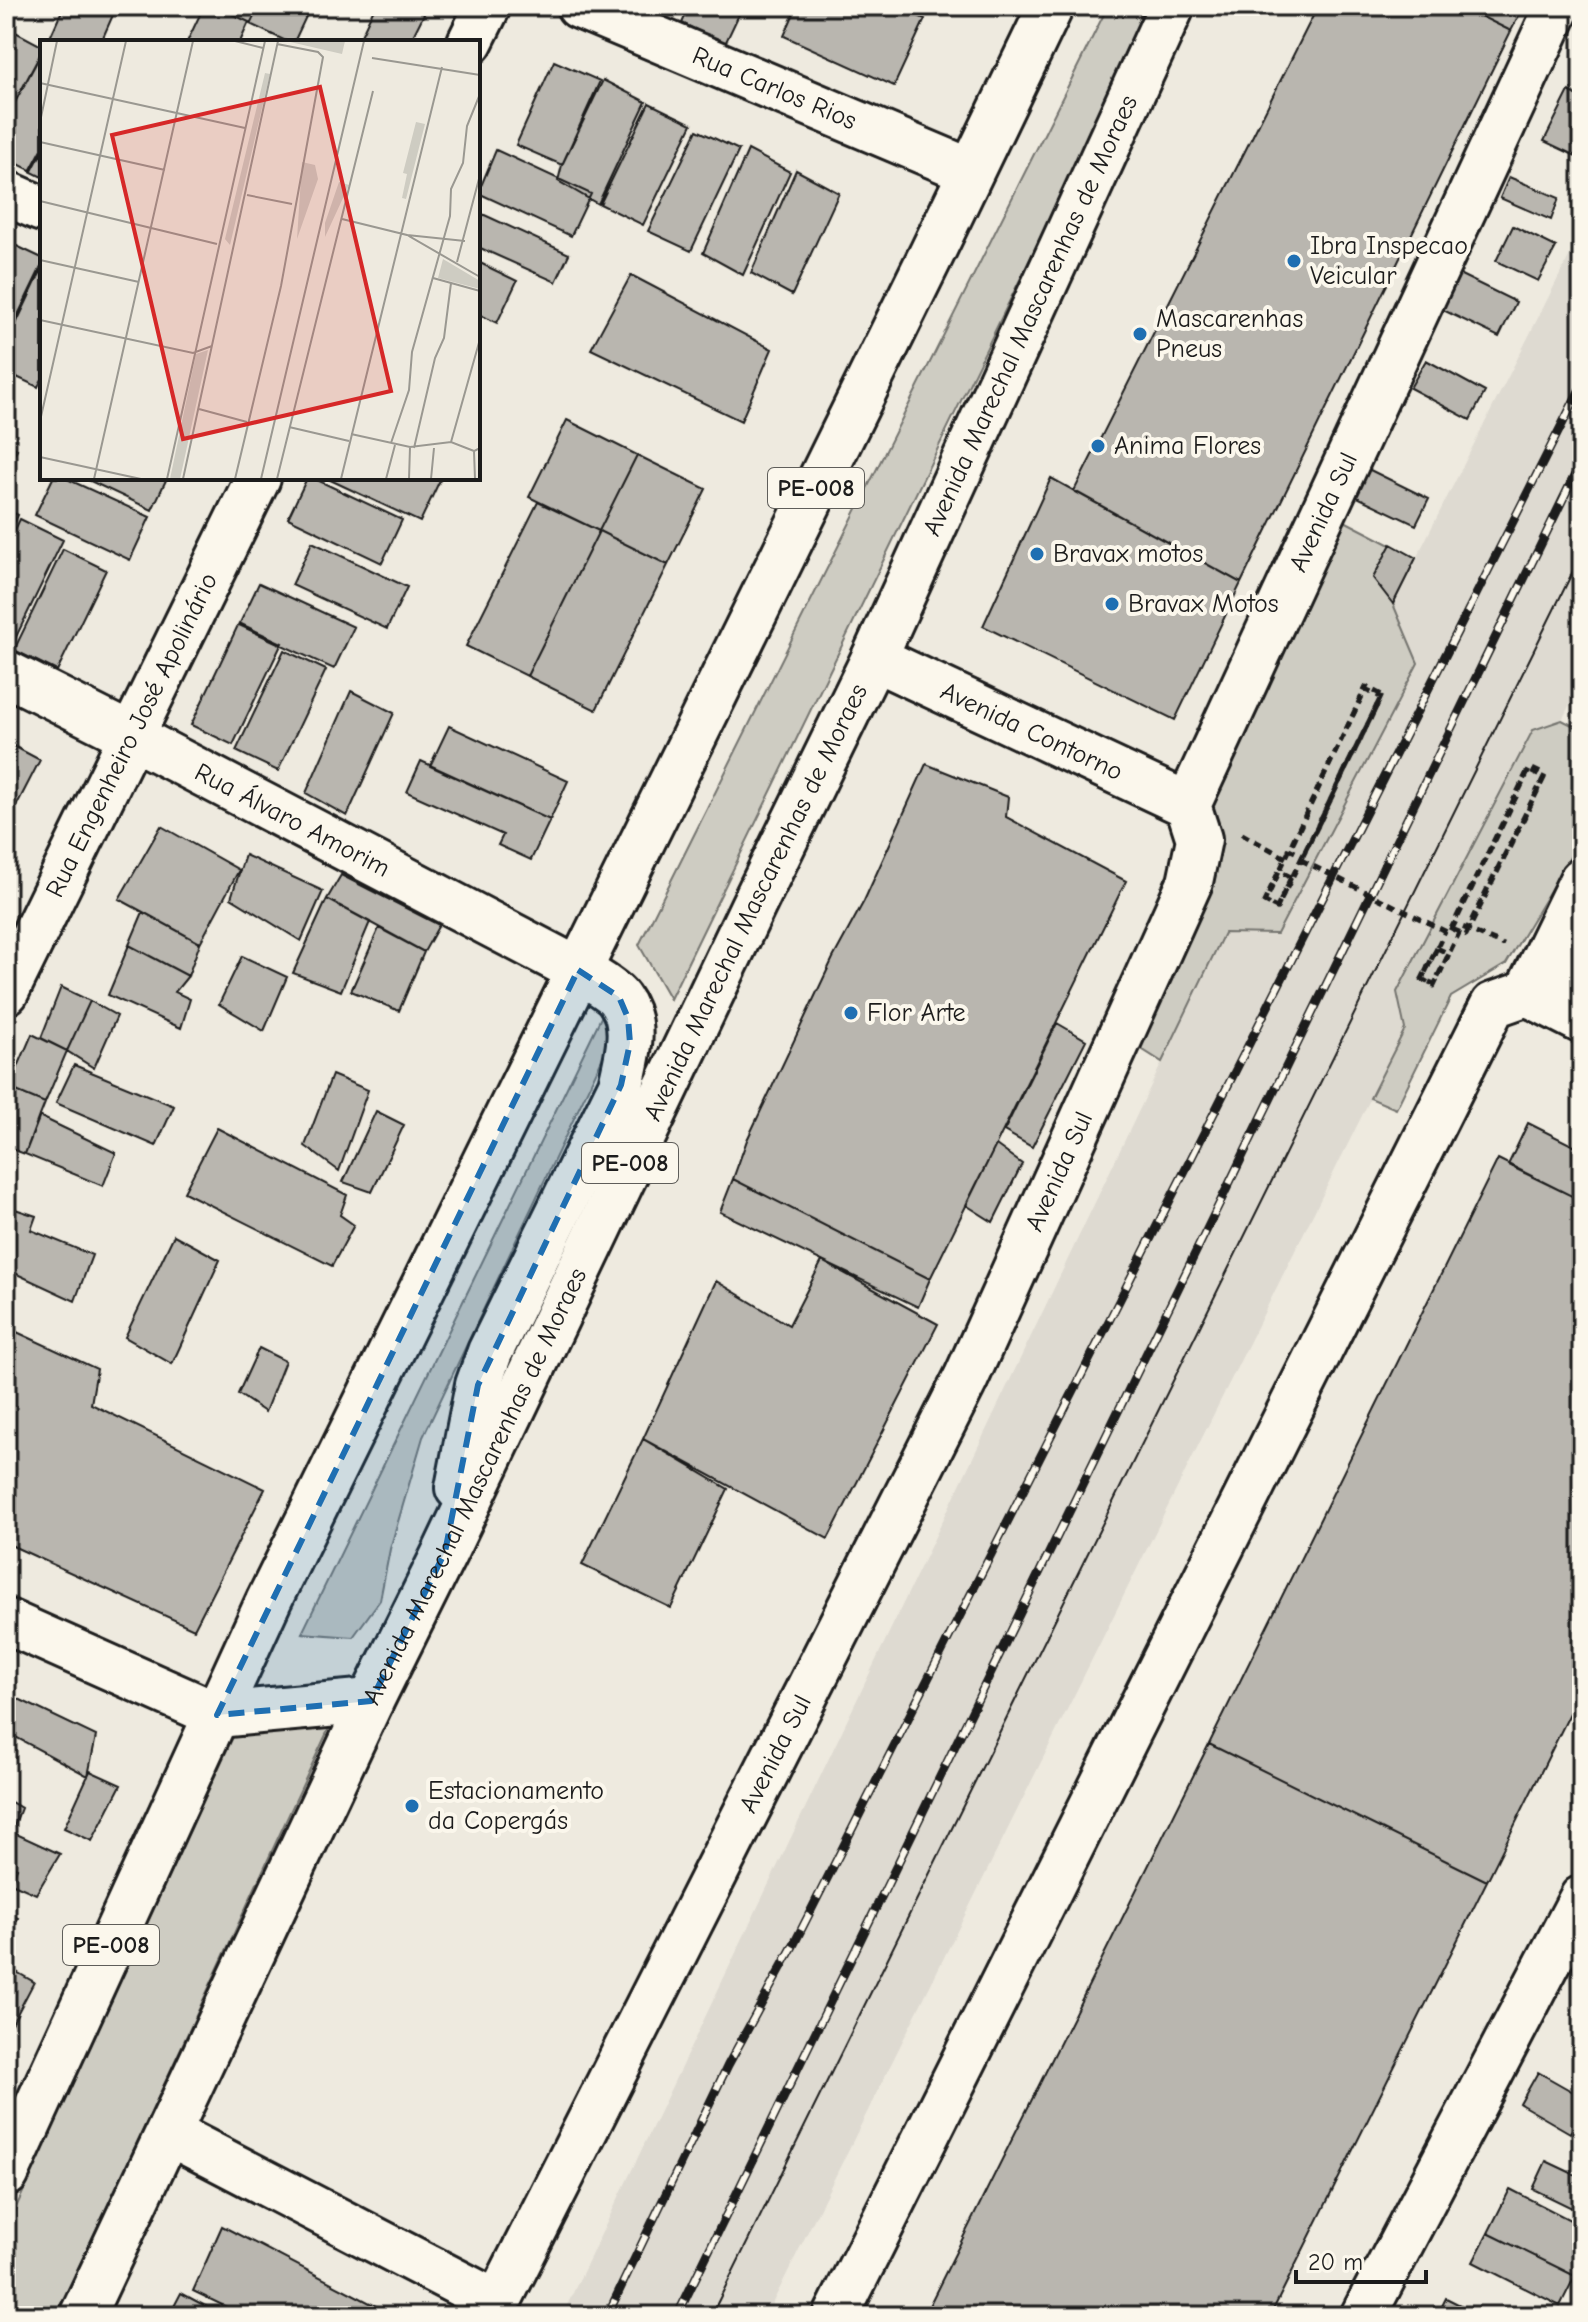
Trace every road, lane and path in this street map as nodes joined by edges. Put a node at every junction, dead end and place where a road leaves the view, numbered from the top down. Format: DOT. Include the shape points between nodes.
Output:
graph roads {
  1 [pos="488,6"];
  2 [pos="579,6"];
  3 [pos="1051,6"];
  4 [pos="1172,6"];
  5 [pos="1558,6"];
  6 [pos="471,40"];
  7 [pos="970,171"];
  8 [pos="6,193"];
  9 [pos="40,208"];
  10 [pos="257,480"];
  11 [pos="874,658"];
  12 [pos="6,673"];
  13 [pos="131,736"];
  14 [pos="1188,805"];
  15 [pos="1301,860"];
  16 [pos="1582,880"];
  17 [pos="1445,931"];
  18 [pos="578,970"];
  19 [pos="1578,991"];
  20 [pos="6,992"];
  21 [pos="1527,993"];
  22 [pos="445,1552"];
  23 [pos="6,1621"];
  24 [pos="371,1701"];
  25 [pos="217,1715"];
  26 [pos="1582,1898"];
  27 [pos="169,2133"];
  28 [pos="6,2174"];
  29 [pos="494,2310"];
  30 [pos="82,2316"];
  31 [pos="836,2316"];
  32 [pos="1363,2316"];
  1 -- 6 [label="main road"];
  2 -- 7 [label="main road, Rua Carlos Rios"];
  3 -- 7 [label="main road, PE-008"];
  4 -- 11 [label="main road, Avenida Marechal Mascarenhas de Moraes / PE-008"];
  5 -- 14 [label="main road, Avenida Sul"];
  7 -- 18 [label="main road, PE-008"];
  8 -- 9 [label="main road"];
  10 -- 13 [label="main road, Rua Engenheiro José Apolinário"];
  11 -- 14 [label="main road, Avenida Contorno"];
  11 -- 22 [label="main road, Avenida Marechal Mascarenhas de Moraes / PE-008"];
  12 -- 13 [label="main road, Rua Álvaro Amorim"];
  13 -- 18 [label="main road, Rua Álvaro Amorim"];
  13 -- 20 [label="main road, Rua Engenheiro José Apolinário"];
  14 -- 29 [label="main road, Avenida Sul" via="1199,839 1190,882 966,1378"];
  15 -- 15 [label="path, bridge" via="1307,847 1381,697 1365,690 1358,705 1330,762 1289,849 1303,856 1382,695 1366,687 1339,743 1333,757 1326,771 1293,842 1286,856 1265,902 1277,908 1291,877 1279,871 1264,902 1277,908"];
  15 -- 17 [label="path, bridge"];
  16 -- 21 [label="main road"];
  17 -- 17 [label="path, bridge" via="1449,933 1528,770 1536,774 1544,778 1466,935 1452,929 1523,781 1530,768 1545,775 1538,789 1531,803 1466,928 1434,984 1422,979 1437,948 1449,954 1434,986 1422,979"];
  18 -- 22 [label="main road, Rua Álvaro Amorim" via="619,997 628,1018 630,1043 621,1085 490,1352 478,1385"];
  18 -- 25 [label="main road, PE-008"];
  19 -- 21 [label="main road"];
  21 -- 31 [label="main road" via="1493,1005"];
  22 -- 24 [label="main road, Avenida Marechal Mascarenhas de Moraes / PE-008"];
  23 -- 25 [label="main road"];
  24 -- 25 [label="main road"];
  24 -- 27 [label="main road, Avenida Marechal Mascarenhas de Moraes / PE-008"];
  25 -- 28 [label="main road, PE-008"];
  26 -- 32 [label="main road"];
  27 -- 29 [label="main road"];
  27 -- 30 [label="main road, Avenida Marechal Mascarenhas de Moraes / PE-008"];
}
